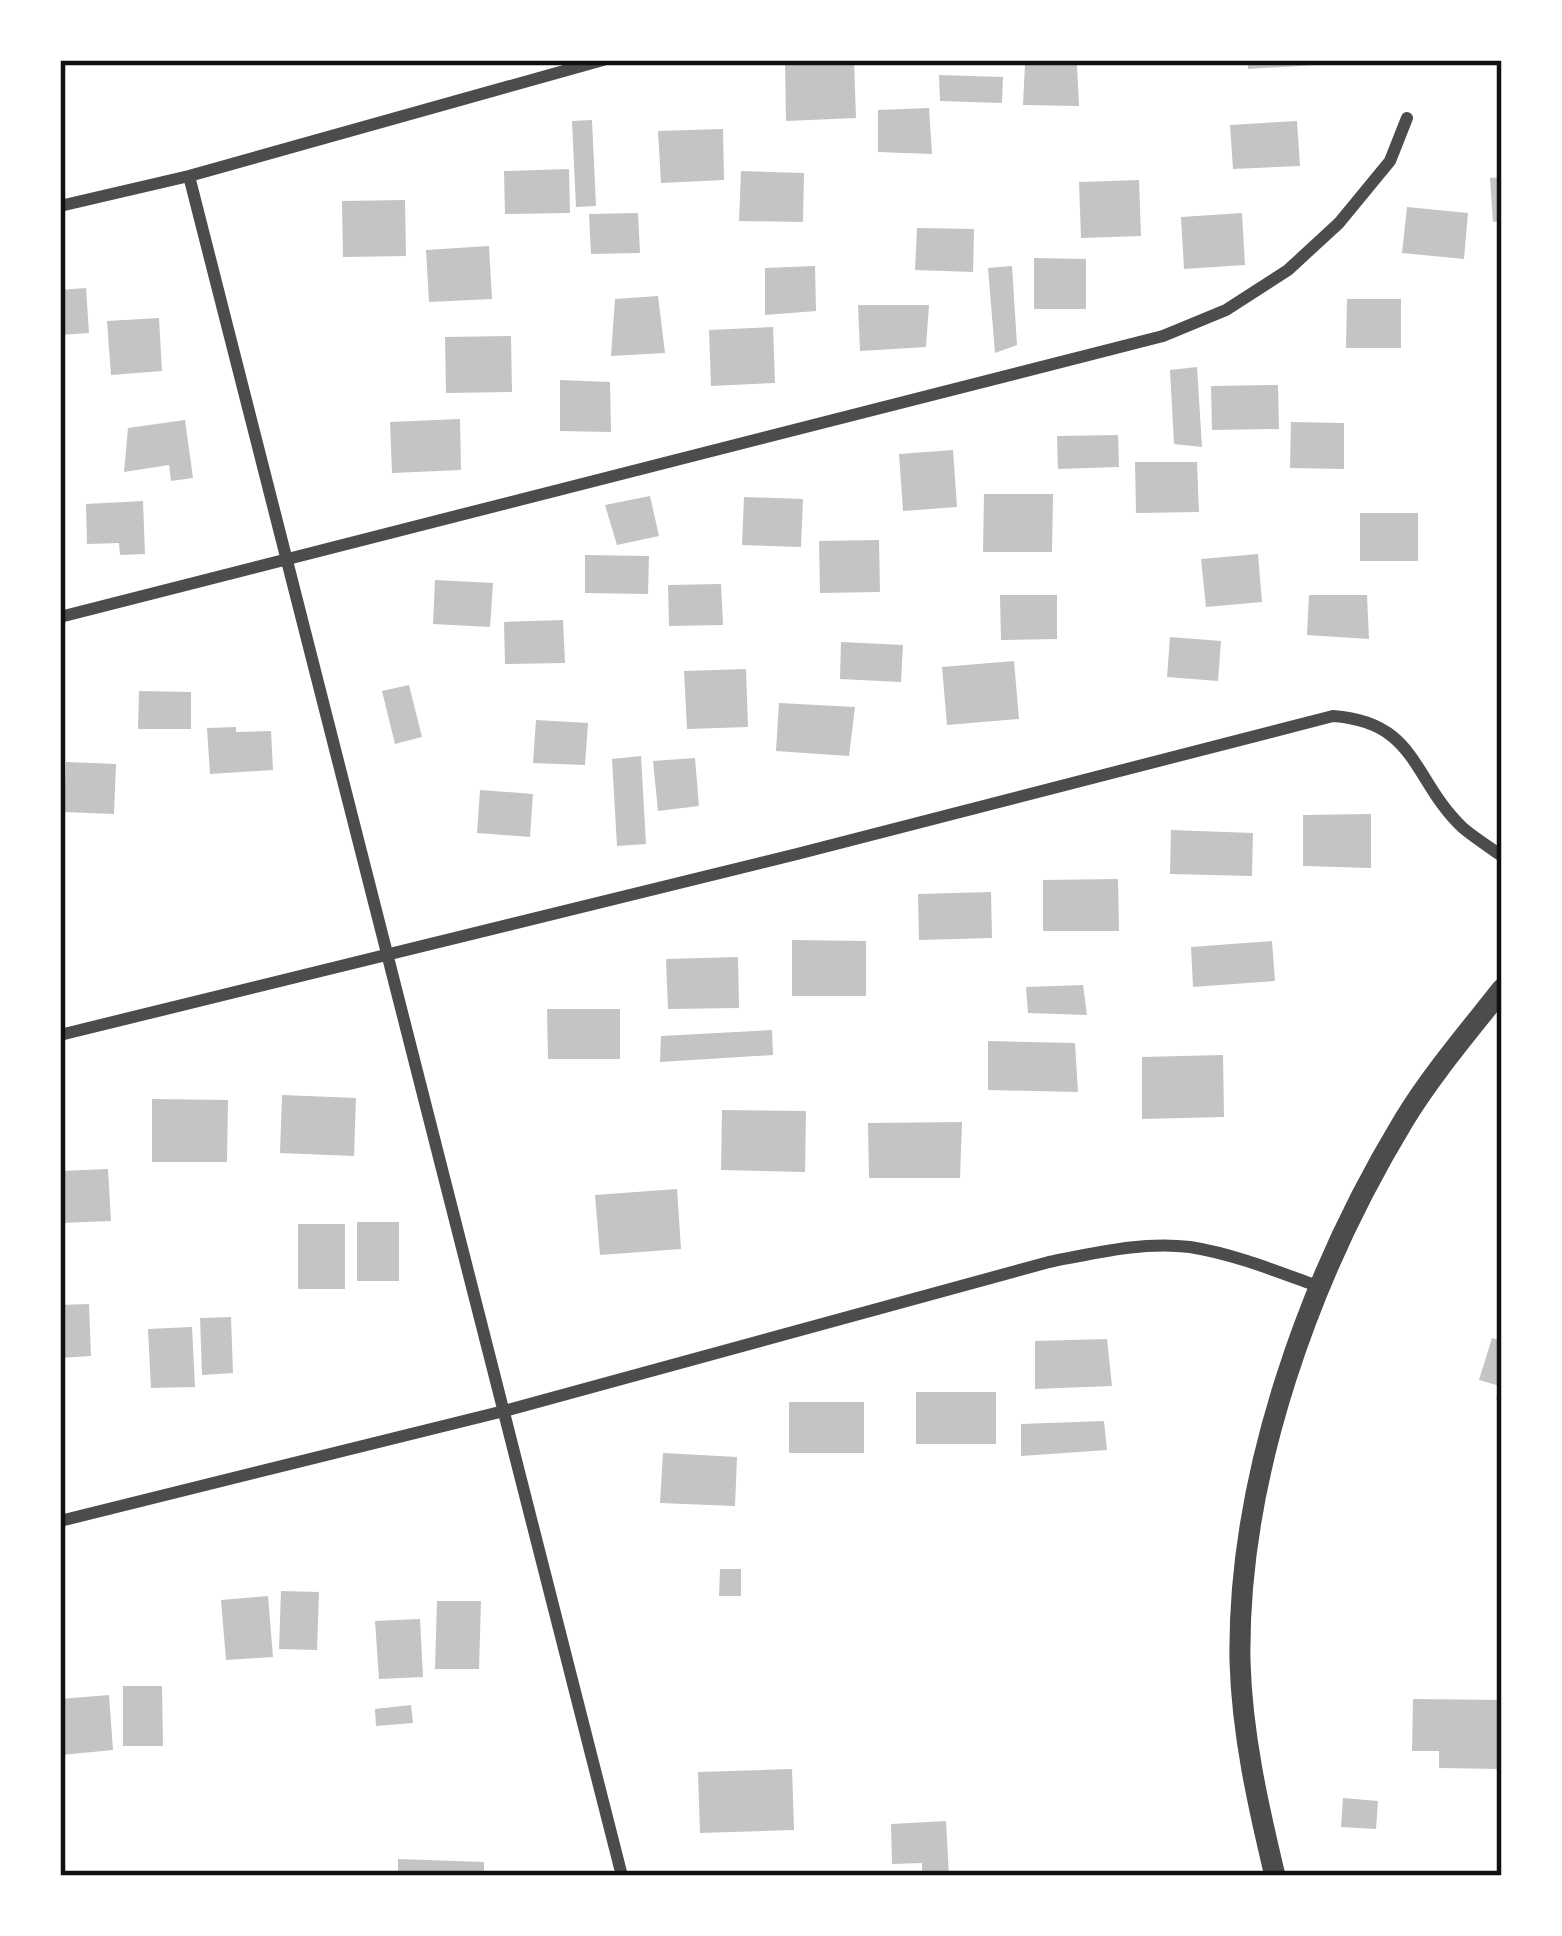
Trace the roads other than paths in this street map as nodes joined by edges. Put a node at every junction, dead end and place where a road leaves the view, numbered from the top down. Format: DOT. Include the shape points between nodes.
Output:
graph roads {
  1 [pos="603,60"];
  2 [pos="1407,118"];
  3 [pos="189,176"];
  4 [pos="60,206"];
  5 [pos="286,562"];
  6 [pos="60,617"];
  7 [pos="1502,856"];
  8 [pos="386,955"];
  9 [pos="1502,989"];
  10 [pos="60,1036"];
  11 [pos="1317,1286"];
  12 [pos="504,1411"];
  13 [pos="60,1521"];
  14 [pos="622,1876"];
  15 [pos="1275,1876"];
  1 -- 3 [label="street"];
  2 -- 5 [label="street" via="1390,161 1288,270 1226,310 1163,336"];
  3 -- 4 [label="street"];
  3 -- 5 [label="street"];
  5 -- 6 [label="street"];
  5 -- 8 [label="street"];
  7 -- 8 [label="street" via="1462,827 1396,738 1367,719 1333,716"];
  8 -- 10 [label="street"];
  8 -- 12 [label="street"];
  9 -- 11 [label="street" via="1406,1116"];
  11 -- 12 [label="street" via="1188,1247 1118,1248"];
  11 -- 15 [label="street" via="1258,1478 1243,1587 1245,1721"];
  12 -- 13 [label="street"];
  12 -- 14 [label="street"];
}
